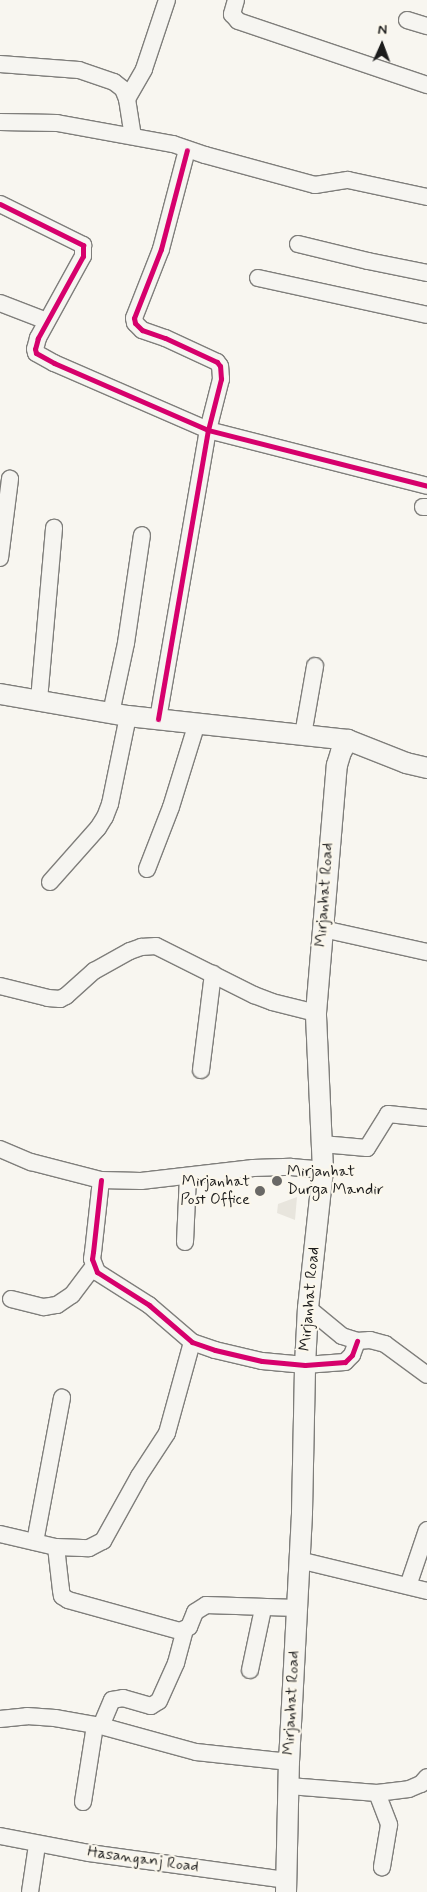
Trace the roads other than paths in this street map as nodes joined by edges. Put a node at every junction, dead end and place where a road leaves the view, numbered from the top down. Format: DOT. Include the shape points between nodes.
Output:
graph roads {
  1 [pos="167,0"];
  2 [pos="236,0"];
  3 [pos="407,20"];
  4 [pos="427,26"];
  5 [pos="0,64"];
  6 [pos="427,86"];
  7 [pos="128,98"];
  8 [pos="0,122"];
  9 [pos="133,136"];
  10 [pos="187,150"];
  11 [pos="427,197"];
  12 [pos="0,204"];
  13 [pos="298,244"];
  14 [pos="427,273"];
  15 [pos="258,278"];
  16 [pos="0,303"];
  17 [pos="427,315"];
  18 [pos="47,322"];
  19 [pos="208,430"];
  20 [pos="10,479"];
  21 [pos="427,486"];
  22 [pos="54,528"];
  23 [pos="142,535"];
  24 [pos="0,558"];
  25 [pos="315,666"];
  26 [pos="0,694"];
  27 [pos="39,700"];
  28 [pos="119,714"];
  29 [pos="158,719"];
  30 [pos="196,723"];
  31 [pos="303,735"];
  32 [pos="348,740"];
  33 [pos="427,768"];
  34 [pos="147,869"];
  35 [pos="50,882"];
  36 [pos="323,929"];
  37 [pos="427,952"];
  38 [pos="213,974"];
  39 [pos="0,986"];
  40 [pos="316,1013"];
  41 [pos="201,1070"];
  42 [pos="427,1118"];
  43 [pos="322,1144"];
  44 [pos="0,1151"];
  45 [pos="323,1170"];
  46 [pos="188,1177"];
  47 [pos="102,1180"];
  48 [pos="185,1242"];
  49 [pos="94,1266"];
  50 [pos="11,1299"];
  51 [pos="308,1308"];
  52 [pos="357,1341"];
  53 [pos="192,1342"];
  54 [pos="305,1365"];
  55 [pos="427,1374"];
  56 [pos="62,1398"];
  57 [pos="427,1530"];
  58 [pos="0,1534"];
  59 [pos="35,1542"];
  60 [pos="56,1547"];
  61 [pos="299,1560"];
  62 [pos="408,1586"];
  63 [pos="427,1591"];
  64 [pos="297,1608"];
  65 [pos="263,1609"];
  66 [pos="185,1630"];
  67 [pos="250,1670"];
  68 [pos="0,1719"];
  69 [pos="98,1725"];
  70 [pos="290,1762"];
  71 [pos="427,1777"];
  72 [pos="289,1786"];
  73 [pos="377,1793"];
  74 [pos="83,1802"];
  75 [pos="0,1836"];
  76 [pos="37,1844"];
  77 [pos="382,1867"];
  78 [pos="287,1886"];
  79 [pos="30,1892"];
  1 -- 7 [label="street" via="147,60"];
  2 -- 6 [label="street" via="232,14 238,22"];
  3 -- 4 [label="street"];
  5 -- 7 [label="street" via="79,70 114,82"];
  7 -- 9 [label="street"];
  8 -- 9 [label="street" via="57,123"];
  9 -- 10 [label="street"];
  10 -- 11 [label="street" via="315,185 348,180"];
  10 -- 19 [label="street" via="161,249 134,318 142,330 220,366 221,379"];
  12 -- 18 [label="street" via="83,245 83,256"];
  13 -- 14 [label="street"];
  15 -- 17 [label="street"];
  16 -- 18 [label="street"];
  18 -- 19 [label="street" via="36,344 35,349 40,356"];
  19 -- 21 [label="street"];
  19 -- 29 [label="street"];
  20 -- 24 [label="street"];
  22 -- 27 [label="street"];
  23 -- 28 [label="street"];
  25 -- 31 [label="street"];
  26 -- 27 [label="main road"];
  27 -- 28 [label="main road"];
  28 -- 29 [label="main road"];
  28 -- 35 [label="street" via="110,804 105,817"];
  29 -- 30 [label="main road"];
  30 -- 31 [label="main road"];
  30 -- 34 [label="street" via="171,807"];
  31 -- 32 [label="main road"];
  32 -- 33 [label="main road"];
  32 -- 36 [label="main road, Mirjanhat Road" via="337,765"];
  36 -- 37 [label="street"];
  36 -- 40 [label="main road, Mirjanhat Road"];
  38 -- 39 [label="street" via="167,950 149,946 130,951 94,971 60,999"];
  38 -- 40 [label="street" via="272,1002"];
  38 -- 41 [label="street"];
  40 -- 43 [label="main road, Mirjanhat Road"];
  42 -- 43 [label="street" via="388,1114 367,1148"];
  43 -- 45 [label="main road, Mirjanhat Road"];
  44 -- 47 [label="street"];
  45 -- 46 [label="street" via="253,1168"];
  45 -- 51 [label="main road, Mirjanhat Road"];
  46 -- 47 [label="street"];
  46 -- 48 [label="street"];
  47 -- 49 [label="street" via="92,1252"];
  49 -- 50 [label="street" via="72,1295 57,1305 44,1307"];
  49 -- 53 [label="street" via="101,1276 149,1305"];
  51 -- 52 [label="street" via="342,1336"];
  51 -- 54 [label="main road, Mirjanhat Road"];
  52 -- 54 [label="street" via="352,1355 345,1362"];
  52 -- 55 [label="street" via="385,1344"];
  53 -- 54 [label="street" via="262,1361"];
  53 -- 60 [label="street" via="167,1433 103,1541 89,1548"];
  54 -- 61 [label="main road, Mirjanhat Road"];
  56 -- 59 [label="street"];
  57 -- 62 [label="street"];
  58 -- 59 [label="street"];
  59 -- 60 [label="street"];
  60 -- 66 [label="street" via="60,1590 68,1600"];
  61 -- 62 [label="street"];
  61 -- 64 [label="main road, Mirjanhat Road"];
  62 -- 63 [label="street"];
  64 -- 65 [label="street"];
  64 -- 70 [label="main road, Mirjanhat Road"];
  65 -- 66 [label="street" via="206,1605 195,1612 189,1628"];
  65 -- 67 [label="street"];
  66 -- 69 [label="street" via="176,1663 159,1701 151,1706 124,1698 112,1700"];
  68 -- 69 [label="street" via="40,1716"];
  69 -- 70 [label="street" via="196,1752"];
  69 -- 74 [label="street"];
  70 -- 72 [label="main road, Mirjanhat Road"];
  71 -- 73 [label="street" via="409,1789"];
  72 -- 73 [label="street"];
  72 -- 78 [label="main road, Mirjanhat Road"];
  73 -- 77 [label="street" via="389,1826"];
  75 -- 76 [label="street, Hasanganj Road"];
  76 -- 78 [label="street, Hasanganj Road"];
  76 -- 79 [label="street"];
}
